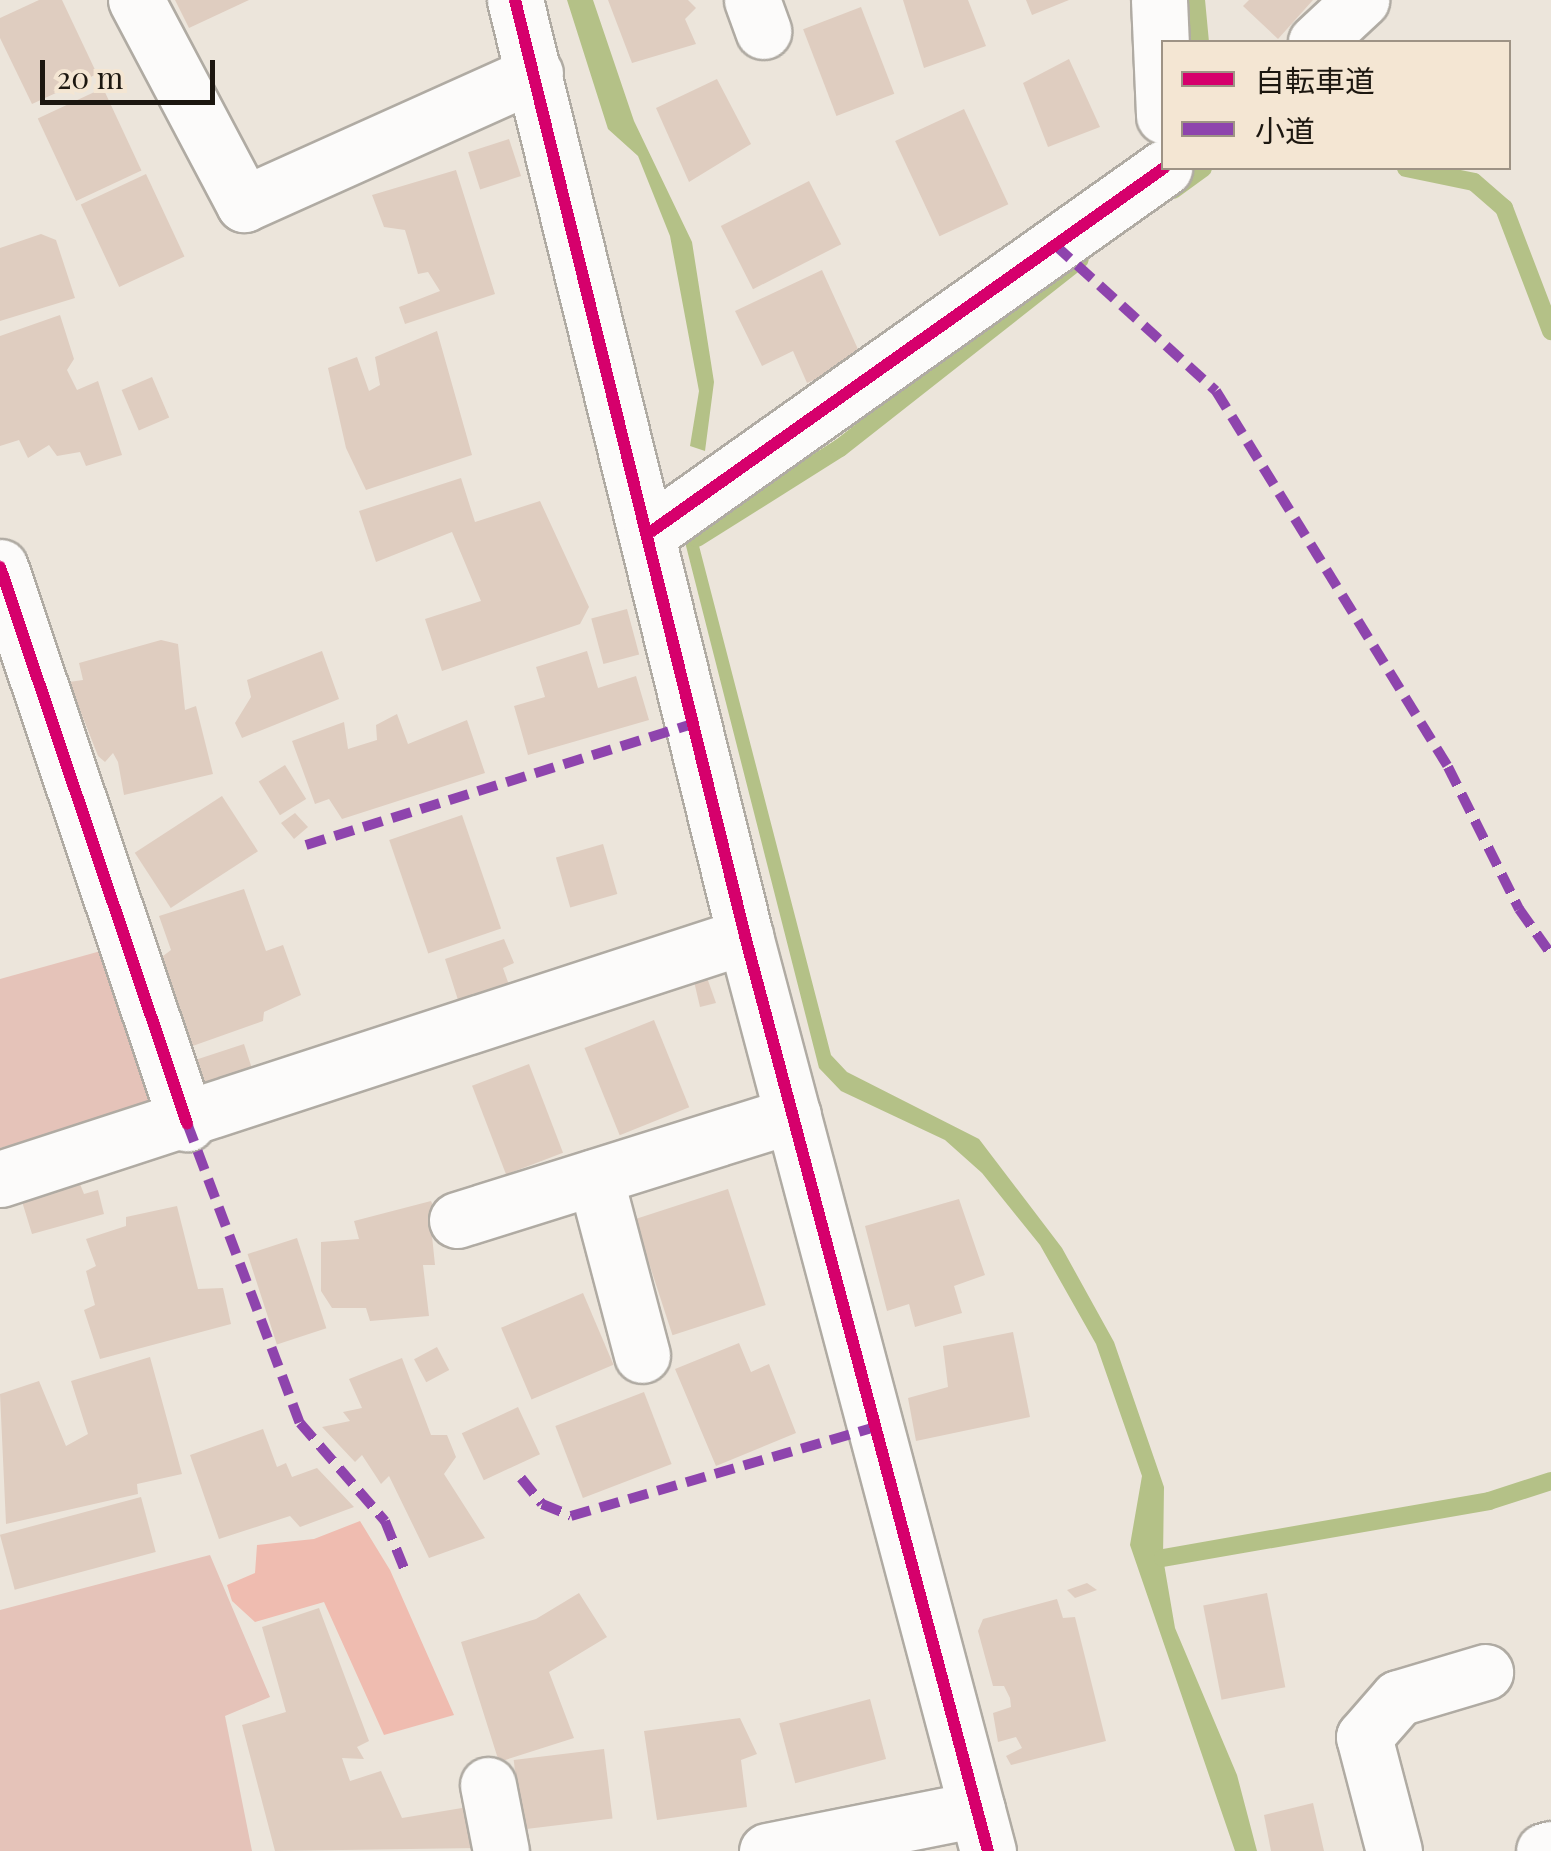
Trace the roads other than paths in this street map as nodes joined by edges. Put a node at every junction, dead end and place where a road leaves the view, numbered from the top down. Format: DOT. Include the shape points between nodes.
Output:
graph roads {
  1 [pos="136,0"];
  2 [pos="515,0"];
  3 [pos="1159,0"];
  4 [pos="1362,0"];
  5 [pos="1318,40"];
  6 [pos="1161,46"];
  7 [pos="535,73"];
  8 [pos="1161,170"];
  9 [pos="652,531"];
  10 [pos="0,567"];
  11 [pos="745,936"];
  12 [pos="793,1115"];
  13 [pos="188,1124"];
  14 [pos="595,1177"];
  15 [pos="0,1179"];
  16 [pos="457,1220"];
  17 [pos="642,1355"];
  18 [pos="1485,1672"];
  19 [pos="488,1785"];
  20 [pos="983,1830"];
  21 [pos="1551,1849"];
  22 [pos="502,1851"];
  23 [pos="767,1851"];
  24 [pos="1394,1851"];
  25 [pos="1544,1851"];
  1 -- 7 [label="street" via="244,204"];
  2 -- 7 [label="street"];
  3 -- 6 [label="street"];
  4 -- 5 [label="street"];
  7 -- 9 [label="street"];
  8 -- 9 [label="street"];
  9 -- 11 [label="street"];
  10 -- 13 [label="street"];
  11 -- 12 [label="street"];
  11 -- 13 [label="street"];
  12 -- 14 [label="street"];
  12 -- 20 [label="street"];
  13 -- 15 [label="street"];
  14 -- 16 [label="street"];
  14 -- 17 [label="street"];
  18 -- 24 [label="street" via="1398,1698 1364,1736"];
  19 -- 22 [label="street"];
  20 -- 23 [label="street"];
  21 -- 25 [label="street"];
}
